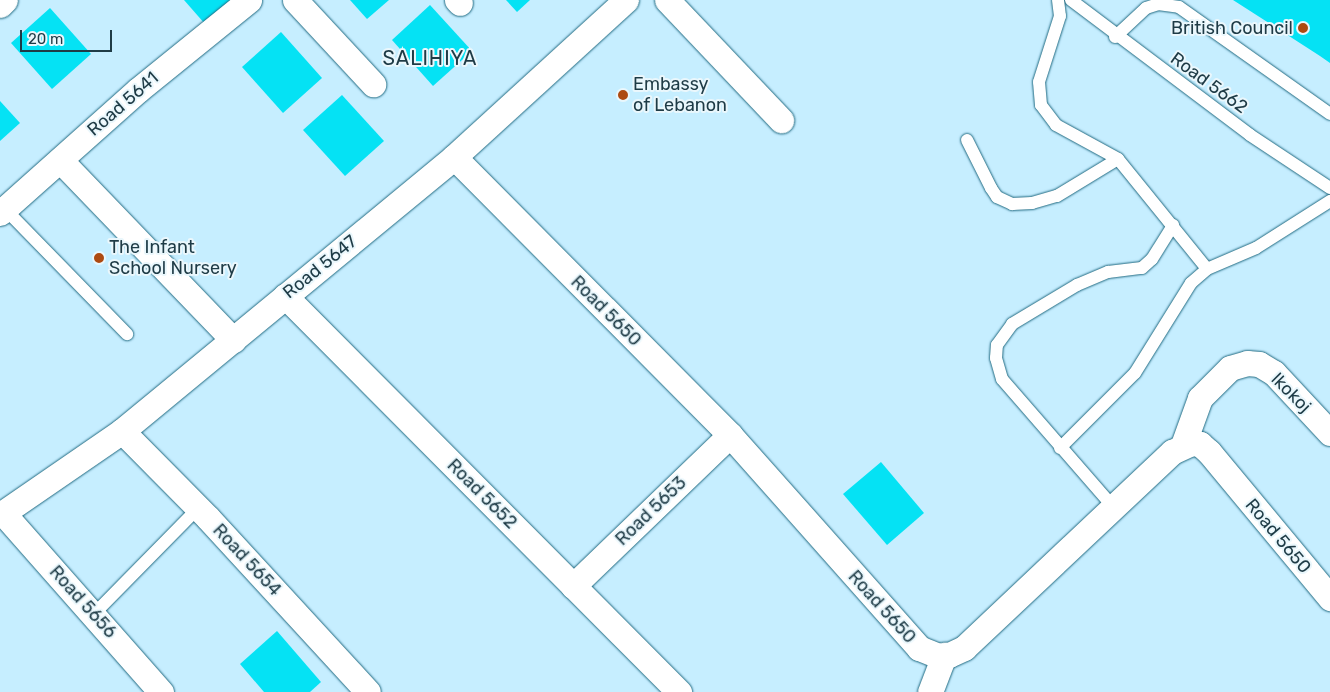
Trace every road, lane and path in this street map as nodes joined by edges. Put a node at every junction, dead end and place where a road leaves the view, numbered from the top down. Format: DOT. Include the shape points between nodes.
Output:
graph roads {
  1 [pos="5,0"];
  2 [pos="249,0"];
  3 [pos="295,0"];
  4 [pos="626,0"];
  5 [pos="667,0"];
  6 [pos="1058,0"];
  7 [pos="1071,0"];
  8 [pos="0,5"];
  9 [pos="1115,36"];
  10 [pos="373,84"];
  11 [pos="1330,114"];
  12 [pos="780,120"];
  13 [pos="967,140"];
  14 [pos="454,157"];
  15 [pos="1118,159"];
  16 [pos="60,160"];
  17 [pos="1330,188"];
  18 [pos="1330,201"];
  19 [pos="3,211"];
  20 [pos="1172,225"];
  21 [pos="1207,269"];
  22 [pos="285,296"];
  23 [pos="128,334"];
  24 [pos="233,340"];
  25 [pos="122,431"];
  26 [pos="1330,433"];
  27 [pos="730,435"];
  28 [pos="1183,445"];
  29 [pos="1060,448"];
  30 [pos="198,508"];
  31 [pos="1115,509"];
  32 [pos="2,514"];
  33 [pos="573,586"];
  34 [pos="1330,598"];
  35 [pos="94,614"];
  36 [pos="944,655"];
  37 [pos="161,692"];
  38 [pos="368,692"];
  39 [pos="679,692"];
  40 [pos="930,692"];
  1 -- 8 [label="street"];
  2 -- 16 [label="street, Road 5641" via="138,90"];
  3 -- 10 [label="street"];
  4 -- 14 [label="street, Road 5647"];
  5 -- 12 [label="street"];
  6 -- 15 [label="lane" via="1060,16 1039,82 1041,105 1056,125"];
  7 -- 9 [label="lane, Road 5662"];
  9 -- 11 [label="lane" via="1146,8 1158,4 1179,7"];
  9 -- 17 [label="lane, Road 5662"];
  13 -- 15 [label="lane" via="991,188 997,196 1012,204 1032,203 1057,196"];
  14 -- 22 [label="street, Road 5647"];
  14 -- 27 [label="street, Road 5650"];
  15 -- 20 [label="lane"];
  16 -- 19 [label="street, Road 5641"];
  16 -- 24 [label="street"];
  18 -- 21 [label="lane" via="1256,248"];
  19 -- 23 [label="lane"];
  20 -- 21 [label="lane"];
  20 -- 29 [label="lane" via="1152,259 1142,268 1092,277 1012,324 1003,333 996,358 1002,379"];
  21 -- 29 [label="lane" via="1190,283 1135,373"];
  22 -- 24 [label="street, Road 5647"];
  22 -- 33 [label="street, Road 5652"];
  24 -- 25 [label="street, Road 5647"];
  25 -- 30 [label="street, Road 5654"];
  25 -- 32 [label="street, Road 5647"];
  26 -- 28 [label="street, lkokoj" via="1274,373 1259,364 1247,363 1230,368 1200,398"];
  27 -- 33 [label="street, Road 5653"];
  27 -- 36 [label="street, Road 5650" via="919,648"];
  28 -- 31 [label="street"];
  28 -- 34 [label="street, Road 5650" via="1200,444 1209,452"];
  29 -- 31 [label="lane"];
  30 -- 35 [label="lane"];
  30 -- 38 [label="street, Road 5654"];
  31 -- 36 [label="street" via="964,648"];
  32 -- 35 [label="street, Road 5656"];
  33 -- 39 [label="street, Road 5652"];
  35 -- 37 [label="street, Road 5656"];
  36 -- 40 [label="street"];
}
